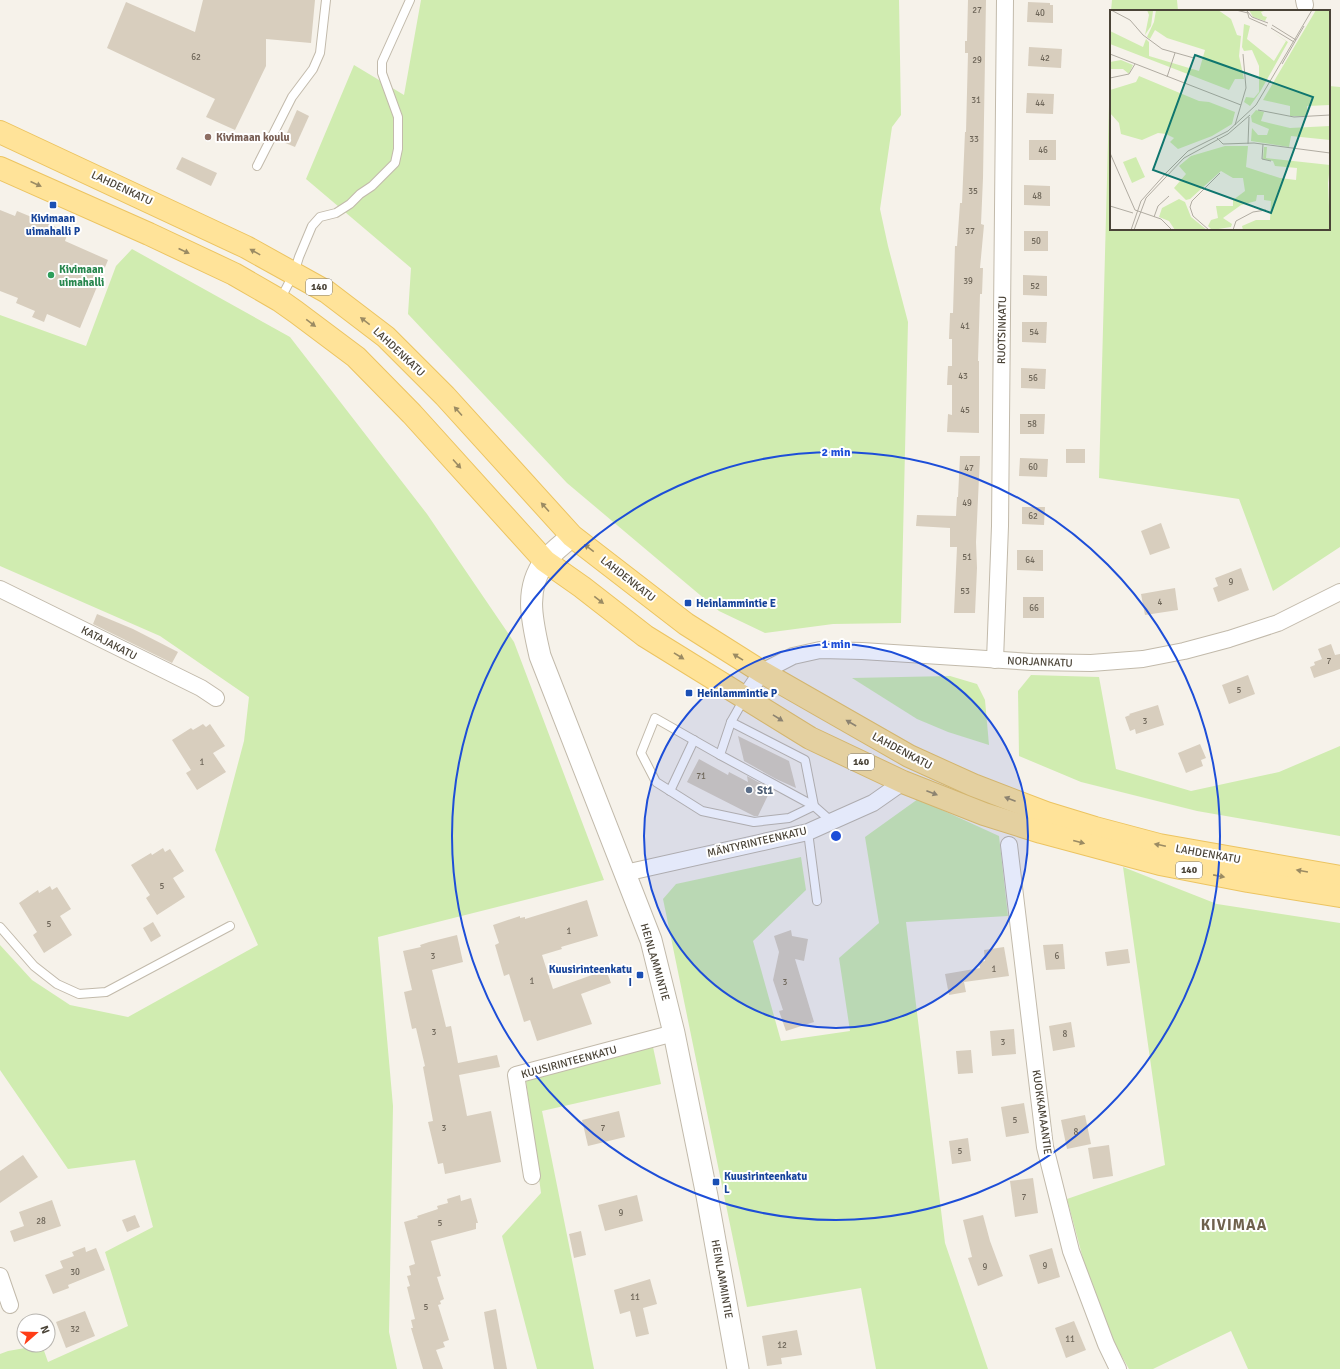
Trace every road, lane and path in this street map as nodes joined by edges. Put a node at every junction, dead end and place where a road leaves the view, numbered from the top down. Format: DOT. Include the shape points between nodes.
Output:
graph roads {
  1 [pos="326,0"];
  2 [pos="410,0"];
  3 [pos="1005,0"];
  4 [pos="0,132"];
  5 [pos="257,166"];
  6 [pos="0,168"];
  7 [pos="294,273"];
  8 [pos="279,300"];
  9 [pos="572,536"];
  10 [pos="545,561"];
  11 [pos="0,590"];
  12 [pos="1340,592"];
  13 [pos="995,660"];
  14 [pos="762,672"];
  15 [pos="745,697"];
  16 [pos="216,698"];
  17 [pos="732,722"];
  18 [pos="694,740"];
  19 [pos="720,755"];
  20 [pos="903,782"];
  21 [pos="670,791"];
  22 [pos="814,806"];
  23 [pos="831,821"];
  24 [pos="1044,822"];
  25 [pos="808,832"];
  26 [pos="1009,845"];
  27 [pos="625,872"];
  28 [pos="1340,877"];
  29 [pos="1340,896"];
  30 [pos="817,901"];
  31 [pos="230,926"];
  32 [pos="0,927"];
  33 [pos="674,1033"];
  34 [pos="532,1176"];
  35 [pos="0,1276"];
  36 [pos="10,1306"];
  37 [pos="738,1369"];
  38 [pos="1118,1369"];
  1 -- 5 [label="lane" via="320,53 313,69 292,97"];
  2 -- 7 [label="lane" via="382,62 382,74 398,117 398,149 395,163 350,204 336,214 320,217 312,226"];
  3 -- 13 [label="street, RUOTSINKATU" via="1000,526"];
  7 -- 4 [label="main road, LAHDENKATU / 140, one-way" via="246,247"];
  6 -- 8 [label="main road, LAHDENKATU / 140, one-way" via="234,274"];
  7 -- 8 [label="lane"];
  9 -- 7 [label="main road, LAHDENKATU / 140, one-way" via="445,396 386,338 327,292"];
  8 -- 10 [label="main road, LAHDENKATU / 140, one-way" via="356,357 412,414"];
  9 -- 10 [label="street, HEINLAMMINTIE"];
  14 -- 9 [label="main road, LAHDENKATU / 140, one-way" via="686,624"];
  10 -- 15 [label="main road, LAHDENKATU / 140, one-way" via="646,636"];
  10 -- 27 [label="street, HEINLAMMINTIE" via="535,578 531,598 532,620 540,656"];
  11 -- 16 [label="street, KATAJAKATU" via="201,688"];
  12 -- 13 [label="street, NORJANKATU" via="1278,622 1184,651 1143,659 1091,663"];
  13 -- 14 [label="street, NORJANKATU" via="820,650 793,656"];
  14 -- 15 [label="street, NORJANKATU"];
  24 -- 14 [label="main road, LAHDENKATU / 140, one-way" via="974,785 909,756"];
  15 -- 17 [label="lane"];
  15 -- 20 [label="main road, LAHDENKATU / 140, one-way" via="810,738"];
  17 -- 19 [label="lane"];
  17 -- 22 [label="lane" via="805,760"];
  18 -- 19 [label="lane"];
  18 -- 21 [label="lane"];
  18 -- 21 [label="lane" via="656,718 641,753 656,782"];
  19 -- 22 [label="lane"];
  20 -- 23 [label="street, MÄNTYRINTEENKATU" via="873,802"];
  20 -- 24 [label="main road, LAHDENKATU / 140, one-way" via="984,814"];
  21 -- 22 [label="lane" via="702,811 754,822 789,818"];
  22 -- 23 [label="lane"];
  23 -- 25 [label="street, MÄNTYRINTEENKATU"];
  28 -- 24 [label="main road, LAHDENKATU, one-way" via="1158,845 1095,828"];
  24 -- 29 [label="main road, LAHDENKATU / 140, one-way" via="1160,864"];
  25 -- 27 [label="street, MÄNTYRINTEENKATU"];
  25 -- 30 [label="lane"];
  26 -- 38 [label="street, KUOKKAMAANTIE" via="1045,1147 1071,1251"];
  27 -- 33 [label="street, HEINLAMMINTIE" via="650,940"];
  31 -- 32 [label="lane" via="106,992 79,994 57,984 34,966"];
  33 -- 34 [label="street, KUUSIRINTEENKATU" via="516,1076"];
  33 -- 37 [label="street, HEINLAMMINTIE"];
  35 -- 36 [label="street"];
}
